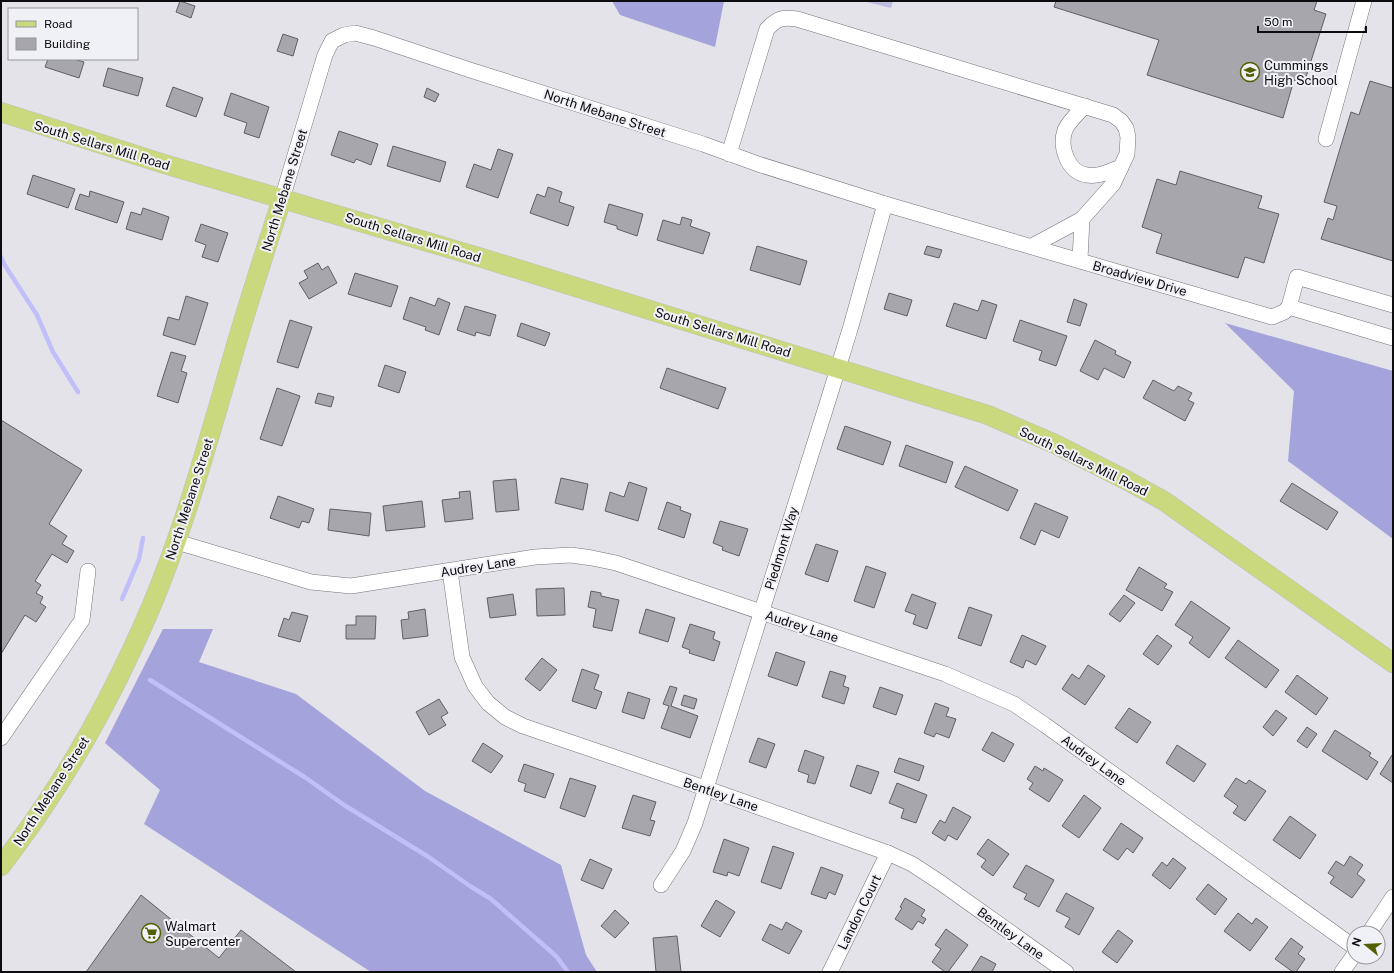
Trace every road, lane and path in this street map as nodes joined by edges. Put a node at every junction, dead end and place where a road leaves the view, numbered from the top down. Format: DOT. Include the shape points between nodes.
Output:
graph roads {
  1 [pos="1364,1"];
  2 [pos="1084,106"];
  3 [pos="1,112"];
  4 [pos="1326,138"];
  5 [pos="729,154"];
  6 [pos="1120,167"];
  7 [pos="282,198"];
  8 [pos="885,204"];
  9 [pos="1082,219"];
  10 [pos="1032,246"];
  11 [pos="1080,260"];
  12 [pos="1393,305"];
  13 [pos="1289,307"];
  14 [pos="1393,338"];
  15 [pos="837,368"];
  16 [pos="177,542"];
  17 [pos="88,571"];
  18 [pos="450,571"];
  19 [pos="762,613"];
  20 [pos="1393,663"];
  21 [pos="1,738"];
  22 [pos="705,788"];
  23 [pos="888,853"];
  24 [pos="1,866"];
  25 [pos="660,885"];
  26 [pos="1393,897"];
  27 [pos="1374,925"];
  28 [pos="1346,941"];
  29 [pos="830,972"];
  30 [pos="1066,972"];
  1 -- 4 [label="street"];
  2 -- 5 [label="street" via="797,19 784,18 774,21 767,29"];
  2 -- 6 [label="street" via="1113,115 1126,128 1127,154"];
  2 -- 6 [label="street" via="1065,131 1063,147 1067,160 1078,172 1087,175 1097,175"];
  3 -- 7 [label="main road, South Sellars Mill Road"];
  5 -- 7 [label="street, North Mebane Street" via="355,33 332,41 325,55"];
  5 -- 8 [label="street, North Mebane Street"];
  6 -- 9 [label="street" via="1112,184"];
  7 -- 15 [label="main road, South Sellars Mill Road"];
  7 -- 16 [label="main road, North Mebane Street"];
  8 -- 10 [label="street, Broadview Drive"];
  8 -- 15 [label="street, Piedmont Way"];
  9 -- 10 [label="street"];
  9 -- 11 [label="street"];
  10 -- 11 [label="street, Broadview Drive"];
  11 -- 13 [label="street, Broadview Drive" via="1272,317"];
  12 -- 13 [label="street" via="1298,277"];
  13 -- 14 [label="street"];
  15 -- 19 [label="street, Piedmont Way"];
  15 -- 20 [label="main road, South Sellars Mill Road" via="988,415 1055,444 1128,481 1164,501"];
  16 -- 18 [label="street, Audrey Lane" via="311,582 351,586"];
  16 -- 24 [label="main road, North Mebane Street" via="152,606 98,718 42,810"];
  17 -- 21 [label="street" via="82,620"];
  18 -- 19 [label="street, Audrey Lane" via="535,557 592,558 616,563"];
  18 -- 22 [label="street, Bentley Lane" via="462,657 475,686 488,703 505,717 523,726"];
  19 -- 22 [label="street, Piedmont Way"];
  19 -- 28 [label="street, Audrey Lane" via="945,674 1014,704"];
  22 -- 23 [label="street, Bentley Lane"];
  22 -- 25 [label="street, Piedmont Way" via="695,823 683,851"];
  23 -- 29 [label="street, Landon Court"];
  23 -- 30 [label="street, Bentley Lane" via="912,864 941,883"];
  26 -- 27 [label="street"];
}
